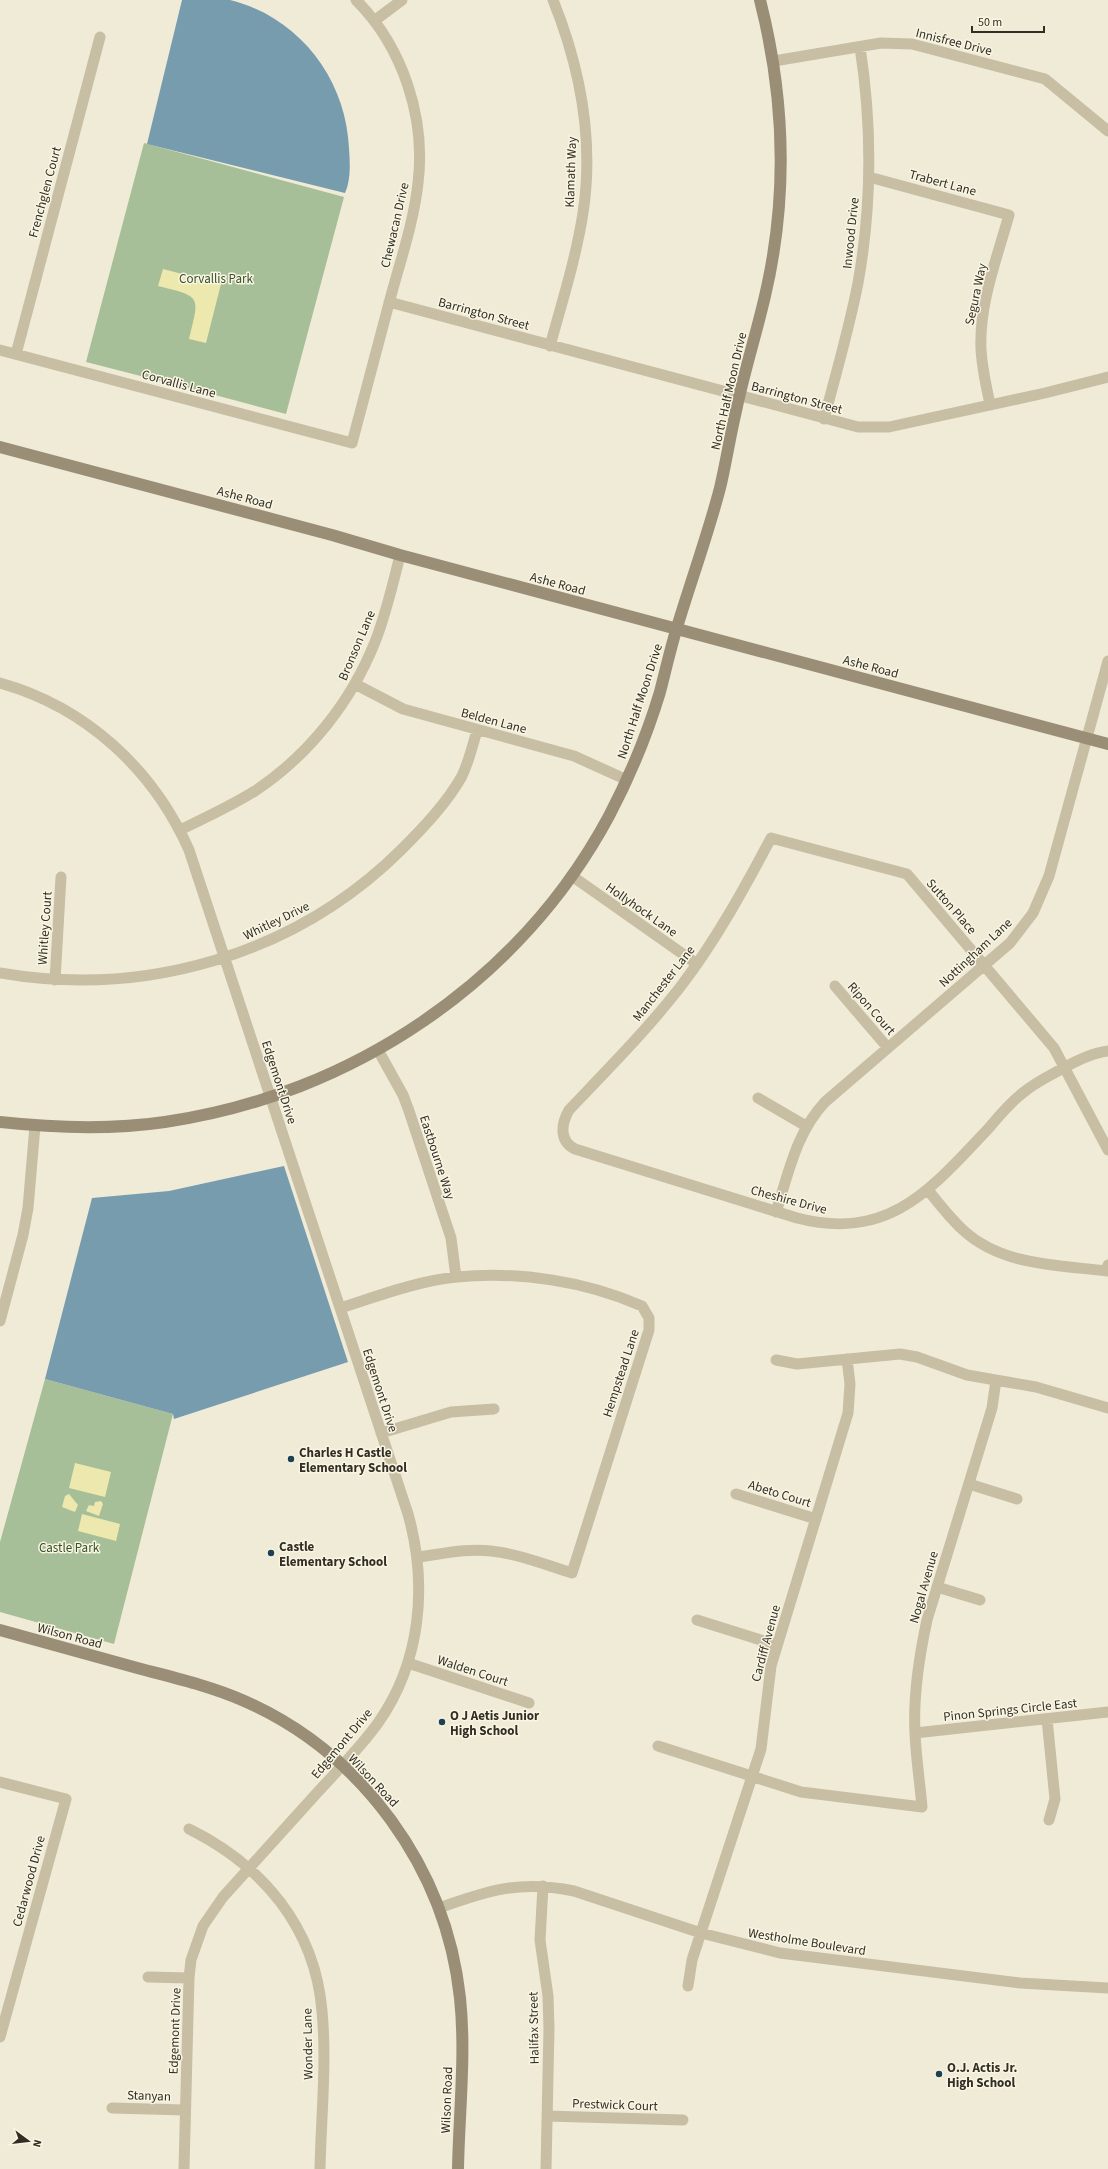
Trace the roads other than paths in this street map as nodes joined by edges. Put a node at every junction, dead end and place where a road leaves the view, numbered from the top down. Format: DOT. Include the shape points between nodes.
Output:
graph roads {
  1 [pos="356,0"];
  2 [pos="402,0"];
  3 [pos="553,0"];
  4 [pos="760,0"];
  5 [pos="374,21"];
  6 [pos="100,37"];
  7 [pos="860,47"];
  8 [pos="774,61"];
  9 [pos="1108,131"];
  10 [pos="869,177"];
  11 [pos="1009,214"];
  12 [pos="389,302"];
  13 [pos="550,346"];
  14 [pos="0,350"];
  15 [pos="16,354"];
  16 [pos="1108,377"];
  17 [pos="739,396"];
  18 [pos="990,404"];
  19 [pos="824,419"];
  20 [pos="352,443"];
  21 [pos="0,447"];
  22 [pos="400,555"];
  23 [pos="677,629"];
  24 [pos="1108,661"];
  25 [pos="0,683"];
  26 [pos="355,684"];
  27 [pos="477,730"];
  28 [pos="1086,738"];
  29 [pos="1108,744"];
  30 [pos="627,780"];
  31 [pos="180,830"];
  32 [pos="771,838"];
  33 [pos="572,876"];
  34 [pos="61,877"];
  35 [pos="224,958"];
  36 [pos="697,964"];
  37 [pos="984,965"];
  38 [pos="0,973"];
  39 [pos="55,980"];
  40 [pos="835,986"];
  41 [pos="888,1048"];
  42 [pos="378,1050"];
  43 [pos="1108,1051"];
  44 [pos="1066,1067"];
  45 [pos="270,1098"];
  46 [pos="758,1098"];
  47 [pos="0,1122"];
  48 [pos="35,1126"];
  49 [pos="806,1126"];
  50 [pos="563,1134"];
  51 [pos="1108,1150"];
  52 [pos="928,1190"];
  53 [pos="776,1212"];
  54 [pos="1108,1268"];
  55 [pos="456,1277"];
  56 [pos="340,1308"];
  57 [pos="0,1321"];
  58 [pos="847,1359"];
  59 [pos="776,1360"];
  60 [pos="996,1380"];
  61 [pos="1108,1408"];
  62 [pos="494,1409"];
  63 [pos="381,1433"];
  64 [pos="969,1484"];
  65 [pos="736,1494"];
  66 [pos="1017,1499"];
  67 [pos="816,1519"];
  68 [pos="418,1557"];
  69 [pos="937,1587"];
  70 [pos="980,1600"];
  71 [pos="697,1620"];
  72 [pos="0,1630"];
  73 [pos="777,1645"];
  74 [pos="408,1663"];
  75 [pos="529,1703"];
  76 [pos="1108,1712"];
  77 [pos="1047,1719"];
  78 [pos="915,1733"];
  79 [pos="658,1746"];
  80 [pos="342,1765"];
  81 [pos="752,1777"];
  82 [pos="0,1782"];
  83 [pos="1050,1820"];
  84 [pos="189,1829"];
  85 [pos="250,1868"];
  86 [pos="543,1886"];
  87 [pos="439,1908"];
  88 [pos="701,1933"];
  89 [pos="148,1977"];
  90 [pos="189,1978"];
  91 [pos="688,1986"];
  92 [pos="1108,1988"];
  93 [pos="0,2037"];
  94 [pos="112,2108"];
  95 [pos="185,2110"];
  96 [pos="547,2116"];
  97 [pos="683,2120"];
  98 [pos="184,2169"];
  99 [pos="320,2169"];
  100 [pos="458,2169"];
  101 [pos="546,2169"];
  1 -- 5 [label="street, Chewacan Drive"];
  2 -- 5 [label="street"];
  3 -- 13 [label="street, Klamath Way" via="564,26 580,86 586,143 586,177 577,246"];
  4 -- 8 [label="street, North Half Moon Drive"];
  5 -- 12 [label="street, Chewacan Drive" via="405,77 416,115 419,139 415,207"];
  6 -- 15 [label="street, Frenchglen Court"];
  7 -- 8 [label="street, Innisfree Drive"];
  7 -- 9 [label="street, Innisfree Drive" via="897,42 912,44 1045,79"];
  7 -- 10 [label="street, Inwood Drive" via="867,106"];
  8 -- 17 [label="street, North Half Moon Drive" via="782,154 778,226 765,297"];
  10 -- 11 [label="street, Trabert Lane"];
  10 -- 19 [label="street, Inwood Drive" via="858,283"];
  11 -- 18 [label="street, Segura Way" via="987,297 982,327 983,370"];
  12 -- 13 [label="street, Barrington Street"];
  12 -- 20 [label="street, Chewacan Drive"];
  13 -- 17 [label="street, Barrington Street"];
  14 -- 15 [label="street, Corvallis Lane"];
  15 -- 20 [label="street, Corvallis Lane"];
  16 -- 18 [label="street, Barrington Street"];
  17 -- 19 [label="street, Barrington Street"];
  17 -- 23 [label="street, North Half Moon Drive" via="720,488"];
  18 -- 19 [label="street, Barrington Street" via="889,427 858,427"];
  21 -- 22 [label="street, Ashe Road"];
  22 -- 23 [label="street, Ashe Road"];
  22 -- 26 [label="street, Bronson Lane" via="376,641"];
  23 -- 28 [label="street, Ashe Road"];
  23 -- 30 [label="street, North Half Moon Drive" via="648,727"];
  24 -- 28 [label="street, Nottingham Lane"];
  25 -- 31 [label="street, Edgemont Drive" via="57,706 101,735 126,756 154,788"];
  26 -- 27 [label="street, Belden Lane" via="403,710"];
  26 -- 31 [label="street, Bronson Lane" via="317,737 277,775 231,805"];
  27 -- 30 [label="street, Belden Lane" via="574,756"];
  27 -- 35 [label="street, Whitley Drive" via="469,760 452,791 389,862 359,887 313,918 256,946"];
  28 -- 29 [label="street, Ashe Road"];
  28 -- 37 [label="street, Nottingham Lane" via="1043,894 1022,929"];
  30 -- 33 [label="street, North Half Moon Drive" via="608,818"];
  31 -- 35 [label="street, Edgemont Drive" via="189,850"];
  32 -- 36 [label="street, Manchester Lane" via="741,894"];
  32 -- 37 [label="street, Sutton Place" via="907,874"];
  33 -- 36 [label="street, Hollyhock Lane"];
  33 -- 42 [label="street, North Half Moon Drive" via="528,930 489,970 424,1022"];
  34 -- 39 [label="street, Whitley Court"];
  35 -- 39 [label="street, Whitley Drive" via="179,970 132,978 100,981"];
  35 -- 45 [label="street, Edgemont Drive"];
  36 -- 50 [label="street, Manchester Lane" via="656,1016 569,1110 565,1117"];
  37 -- 41 [label="street, Nottingham Lane"];
  37 -- 44 [label="street, Sutton Place" via="1042,1033"];
  38 -- 39 [label="street, Whitley Drive"];
  40 -- 41 [label="street, Ripon Court"];
  41 -- 49 [label="street, Nottingham Lane" via="825,1102"];
  42 -- 45 [label="street, North Half Moon Drive" via="313,1082"];
  42 -- 55 [label="street, Eastbourne Way" via="409,1111 451,1238"];
  43 -- 44 [label="street, Cheshire Drive" via="1087,1056"];
  44 -- 51 [label="street, Sutton Place"];
  44 -- 52 [label="street, Cheshire Drive" via="1023,1092"];
  45 -- 48 [label="street, North Half Moon Drive" via="205,1116 163,1123 101,1128"];
  45 -- 56 [label="street, Edgemont Drive"];
  46 -- 49 [label="street"];
  47 -- 48 [label="street, North Half Moon Drive"];
  48 -- 57 [label="street" via="26,1215"];
  49 -- 53 [label="street, Nottingham Lane" via="799,1138"];
  50 -- 53 [label="street, Cheshire Drive" via="569,1146 575,1149"];
  52 -- 53 [label="street, Cheshire Drive" via="896,1210 859,1222 824,1224"];
  52 -- 54 [label="street" via="964,1231 994,1251 1028,1262"];
  55 -- 56 [label="street, Hempstead Lane" via="404,1288"];
  55 -- 68 [label="street, Hempstead Lane" via="524,1276 578,1286 642,1306 650,1323 572,1573 509,1554 490,1551 470,1550"];
  56 -- 63 [label="street, Edgemont Drive"];
  58 -- 59 [label="street" via="797,1364"];
  58 -- 60 [label="street" via="900,1354 917,1357 967,1375"];
  58 -- 67 [label="street, Cardiff Avenue" via="850,1384 848,1413"];
  60 -- 61 [label="street" via="1036,1387"];
  60 -- 64 [label="street, Nogal Avenue" via="992,1408"];
  62 -- 63 [label="street" via="451,1412"];
  63 -- 68 [label="street, Edgemont Drive"];
  64 -- 66 [label="street"];
  64 -- 69 [label="street, Nogal Avenue"];
  65 -- 67 [label="street, Abeto Court"];
  67 -- 73 [label="street, Cardiff Avenue"];
  68 -- 74 [label="street, Edgemont Drive" via="418,1619"];
  69 -- 70 [label="street"];
  69 -- 78 [label="street, Nogal Avenue" via="921,1645 915,1695"];
  71 -- 73 [label="street"];
  72 -- 80 [label="street, Wilson Road" via="184,1680 241,1699 293,1726 318,1743"];
  73 -- 81 [label="street, Cardiff Avenue" via="768,1678 761,1748"];
  74 -- 75 [label="street, Walden Court"];
  74 -- 80 [label="street, Edgemont Drive" via="378,1722"];
  76 -- 77 [label="street, Pinon Springs Circle East"];
  77 -- 78 [label="street, Pinon Springs Circle East"];
  77 -- 83 [label="street" via="1055,1799"];
  78 -- 81 [label="street, Nogal Avenue" via="922,1807 801,1792"];
  79 -- 81 [label="street"];
  80 -- 85 [label="street, Edgemont Drive"];
  80 -- 87 [label="street, Wilson Road" via="365,1787 397,1827 417,1859"];
  81 -- 88 [label="street, Cardiff Avenue"];
  82 -- 93 [label="street, Cedarwood Drive" via="66,1799"];
  84 -- 85 [label="street, Wonder Lane" via="214,1841"];
  85 -- 90 [label="street, Edgemont Drive" via="218,1904 203,1926 196,1942"];
  85 -- 99 [label="street, Wonder Lane" via="269,1887 296,1926 318,1986 323,2029"];
  86 -- 87 [label="street, Westholme Boulevard" via="501,1888"];
  86 -- 88 [label="street, Westholme Boulevard" via="574,1892"];
  86 -- 96 [label="street, Halifax Street" via="540,1940 548,1996"];
  87 -- 100 [label="street, Wilson Road" via="450,1944 460,2000 462,2031"];
  88 -- 91 [label="street, Cardiff Avenue" via="689,1972"];
  88 -- 92 [label="street, Westholme Boulevard" via="752,1947 823,1960 1020,1983"];
  89 -- 90 [label="street"];
  90 -- 95 [label="street, Edgemont Drive"];
  94 -- 95 [label="street, Stanyan"];
  95 -- 98 [label="street, Edgemont Drive"];
  96 -- 97 [label="street, Prestwick Court"];
  96 -- 101 [label="street, Halifax Street"];
}
